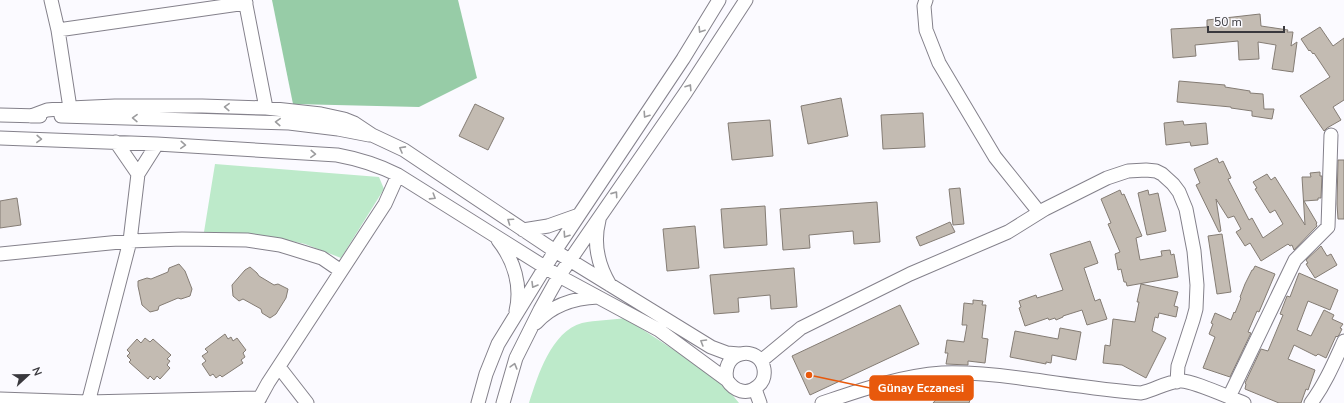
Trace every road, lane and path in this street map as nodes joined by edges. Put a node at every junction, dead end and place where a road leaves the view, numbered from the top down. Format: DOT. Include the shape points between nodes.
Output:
graph roads {
  1 [pos="51,0"];
  2 [pos="719,0"];
  3 [pos="746,0"];
  4 [pos="926,0"];
  5 [pos="246,2"];
  6 [pos="58,30"];
  7 [pos="70,108"];
  8 [pos="266,108"];
  9 [pos="0,115"];
  10 [pos="31,116"];
  11 [pos="1331,134"];
  12 [pos="372,135"];
  13 [pos="0,138"];
  14 [pos="116,142"];
  15 [pos="157,144"];
  16 [pos="138,174"];
  17 [pos="398,175"];
  18 [pos="1039,212"];
  19 [pos="579,215"];
  20 [pos="600,216"];
  21 [pos="488,230"];
  22 [pos="523,230"];
  23 [pos="130,241"];
  24 [pos="555,251"];
  25 [pos="0,254"];
  26 [pos="569,260"];
  27 [pos="545,267"];
  28 [pos="341,271"];
  29 [pos="559,276"];
  30 [pos="611,286"];
  31 [pos="598,297"];
  32 [pos="515,317"];
  33 [pos="528,334"];
  34 [pos="1344,341"];
  35 [pos="739,354"];
  36 [pos="761,361"];
  37 [pos="279,367"];
  38 [pos="727,380"];
  39 [pos="1177,382"];
  40 [pos="755,389"];
  41 [pos="1230,397"];
  42 [pos="0,399"];
  43 [pos="259,400"];
  44 [pos="88,403"];
  45 [pos="307,403"];
  46 [pos="478,403"];
  47 [pos="503,403"];
  48 [pos="760,403"];
  49 [pos="822,403"];
  50 [pos="1244,403"];
  51 [pos="1311,403"];
  1 -- 6 [label="street"];
  2 -- 19 [label="street, one-way" via="683,59"];
  20 -- 3 [label="street, one-way"];
  4 -- 18 [label="street" via="926,30 939,63 995,157"];
  5 -- 6 [label="street"];
  5 -- 8 [label="street"];
  6 -- 7 [label="street"];
  8 -- 7 [label="street, one-way"];
  7 -- 10 [label="street" via="47,110"];
  8 -- 12 [label="street" via="333,116 354,123"];
  9 -- 10 [label="street"];
  12 -- 10 [label="street, one-way" via="289,123"];
  11 -- 41 [label="street" via="1328,227 1295,260"];
  22 -- 12 [label="street, one-way" via="404,150"];
  13 -- 14 [label="street, one-way"];
  14 -- 15 [label="street"];
  14 -- 16 [label="street"];
  15 -- 16 [label="street"];
  15 -- 17 [label="street, one-way" via="337,155 365,161"];
  16 -- 23 [label="street"];
  17 -- 21 [label="street, one-way"];
  17 -- 28 [label="street" via="385,204"];
  18 -- 36 [label="street" via="1008,232 910,274 801,328"];
  18 -- 39 [label="street" via="1107,178 1128,171 1156,171 1173,184 1186,209 1197,285 1196,309 1178,366"];
  19 -- 22 [label="street" via="548,226"];
  19 -- 24 [label="street, one-way"];
  20 -- 26 [label="street"];
  20 -- 30 [label="street" via="596,236 598,256"];
  21 -- 27 [label="street"];
  21 -- 32 [label="street" via="507,252 514,269 518,293"];
  22 -- 24 [label="street"];
  23 -- 25 [label="street"];
  23 -- 28 [label="street" via="247,240 280,245 322,258"];
  23 -- 44 [label="street"];
  24 -- 26 [label="street"];
  24 -- 27 [label="street"];
  26 -- 29 [label="street"];
  26 -- 30 [label="street"];
  27 -- 29 [label="street"];
  27 -- 32 [label="street, one-way"];
  28 -- 37 [label="street"];
  29 -- 31 [label="street"];
  29 -- 33 [label="street"];
  35 -- 30 [label="street, one-way" via="711,347"];
  31 -- 33 [label="street" via="561,304 539,320"];
  31 -- 38 [label="street" via="659,330"];
  32 -- 46 [label="street" via="498,344"];
  47 -- 33 [label="street, one-way" via="516,358"];
  34 -- 51 [label="street" via="1329,375"];
  35 -- 36 [label="street" via="751,354"];
  35 -- 38 [label="street" via="727,367"];
  36 -- 40 [label="street" via="763,379"];
  37 -- 43 [label="street"];
  37 -- 45 [label="street"];
  38 -- 40 [label="street" via="742,391"];
  39 -- 41 [label="street" via="1185,381"];
  39 -- 49 [label="street" via="1141,393 1002,376 942,373 884,383"];
  40 -- 48 [label="street"];
  41 -- 50 [label="street"];
  42 -- 44 [label="street"];
  43 -- 44 [label="street"];
}
